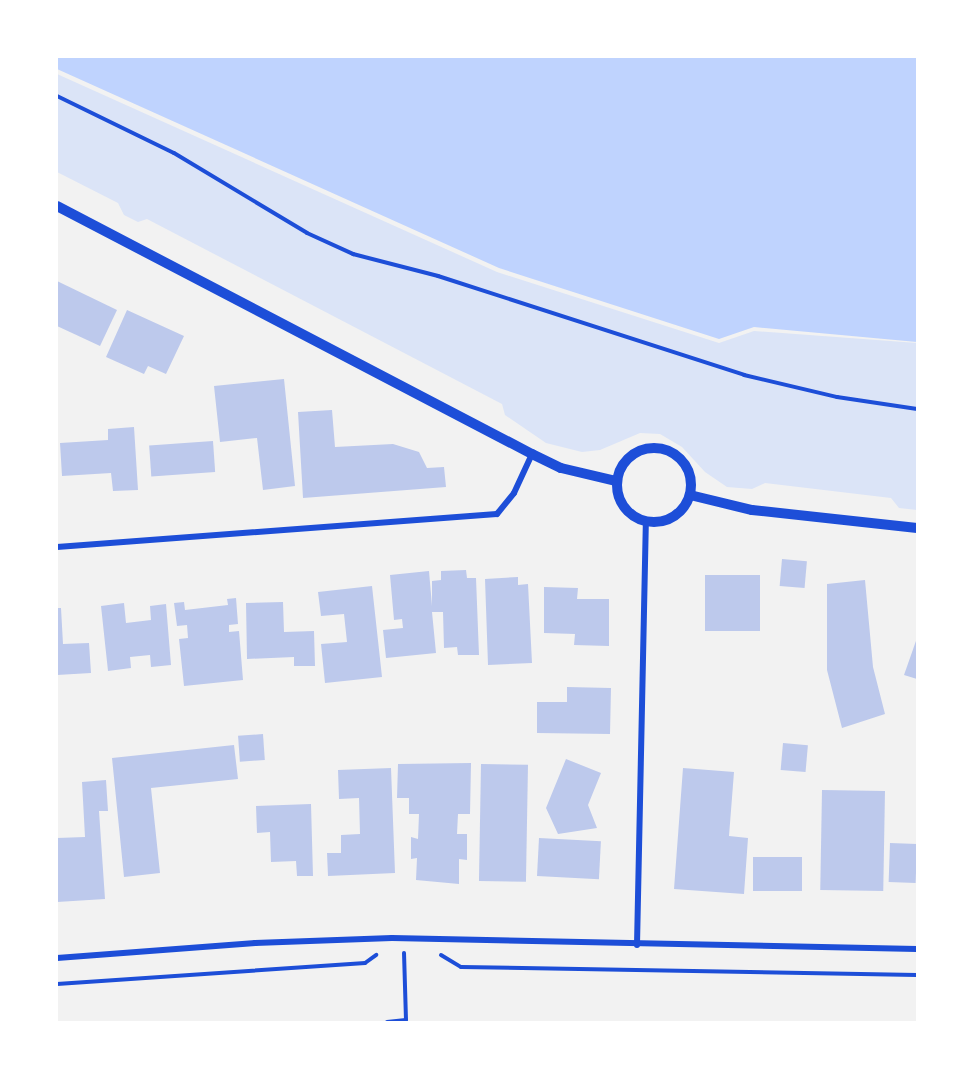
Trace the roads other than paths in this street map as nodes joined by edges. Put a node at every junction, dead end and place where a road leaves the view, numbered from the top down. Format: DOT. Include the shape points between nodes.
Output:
graph roads {
  1 [pos="57,206"];
  2 [pos="532,454"];
  3 [pos="616,481"];
  4 [pos="690,495"];
  5 [pos="646,522"];
  6 [pos="917,528"];
  7 [pos="57,547"];
  8 [pos="637,945"];
  9 [pos="917,949"];
  10 [pos="57,958"];
  1 -- 2 [label="street"];
  2 -- 3 [label="street" via="561,468"];
  2 -- 7 [label="street" via="514,493 497,514"];
  3 -- 4 [label="street" via="620,469 636,451 661,448 682,460 691,483"];
  3 -- 5 [label="street" via="621,503"];
  4 -- 5 [label="street" via="678,514 668,520"];
  4 -- 6 [label="street" via="752,510"];
  5 -- 8 [label="street"];
  8 -- 9 [label="street"];
  8 -- 10 [label="street" via="381,938"];
}
